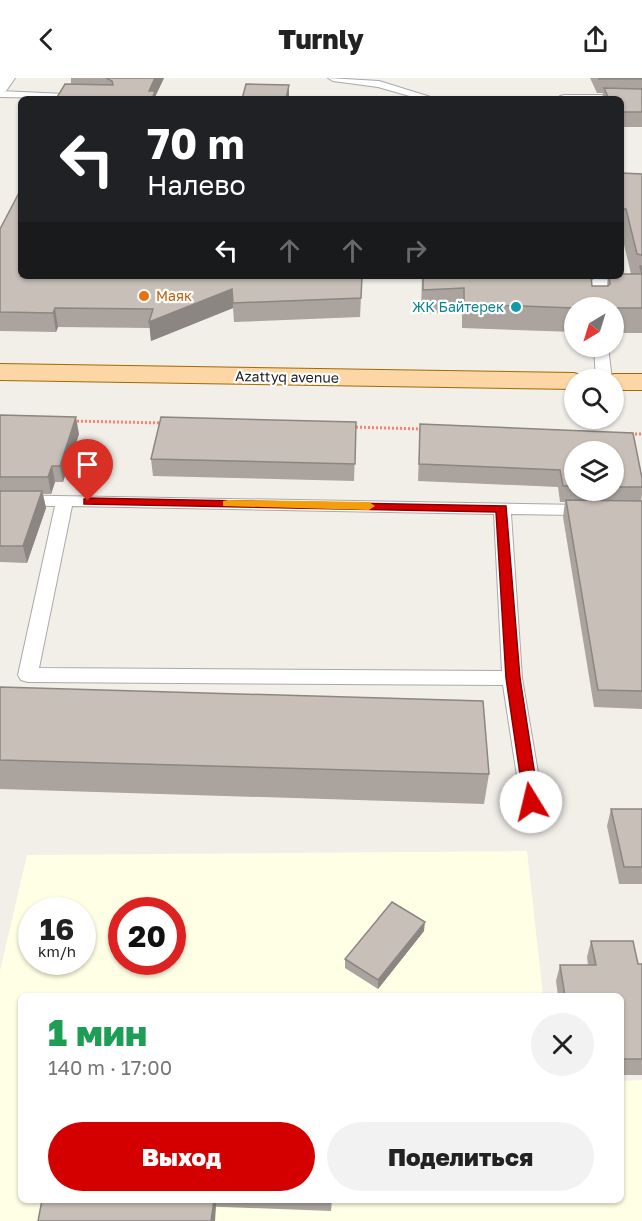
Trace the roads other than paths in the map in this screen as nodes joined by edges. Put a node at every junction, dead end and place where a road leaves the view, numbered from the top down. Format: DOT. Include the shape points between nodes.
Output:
graph roads {
  1 [pos="6,78"];
  2 [pos="333,78"];
  3 [pos="0,87"];
  4 [pos="0,94"];
  5 [pos="43,96"];
  6 [pos="421,96"];
  7 [pos="624,98"];
  8 [pos="642,98"];
  9 [pos="594,279"];
  10 [pos="642,284"];
  11 [pos="596,297"];
  12 [pos="0,372"];
  13 [pos="564,381"];
  14 [pos="624,382"];
  15 [pos="642,382"];
  16 [pos="0,500"];
  17 [pos="65,501"];
  18 [pos="502,508"];
  19 [pos="642,511"];
  20 [pos="513,678"];
  21 [pos="531,802"];
  1 -- 3 [label="street"];
  2 -- 6 [label="lane" via="379,84"];
  4 -- 5 [label="lane"];
  7 -- 8 [label="lane"];
  9 -- 10 [label="lane"];
  9 -- 11 [label="lane"];
  12 -- 13 [label="main road, Azattyq avenue"];
  14 -- 15 [label="main road"];
  16 -- 17 [label="lane"];
  17 -- 18 [label="lane"];
  17 -- 20 [label="lane" via="28,675"];
  18 -- 19 [label="lane"];
  18 -- 20 [label="lane"];
  20 -- 21 [label="lane"];
}
